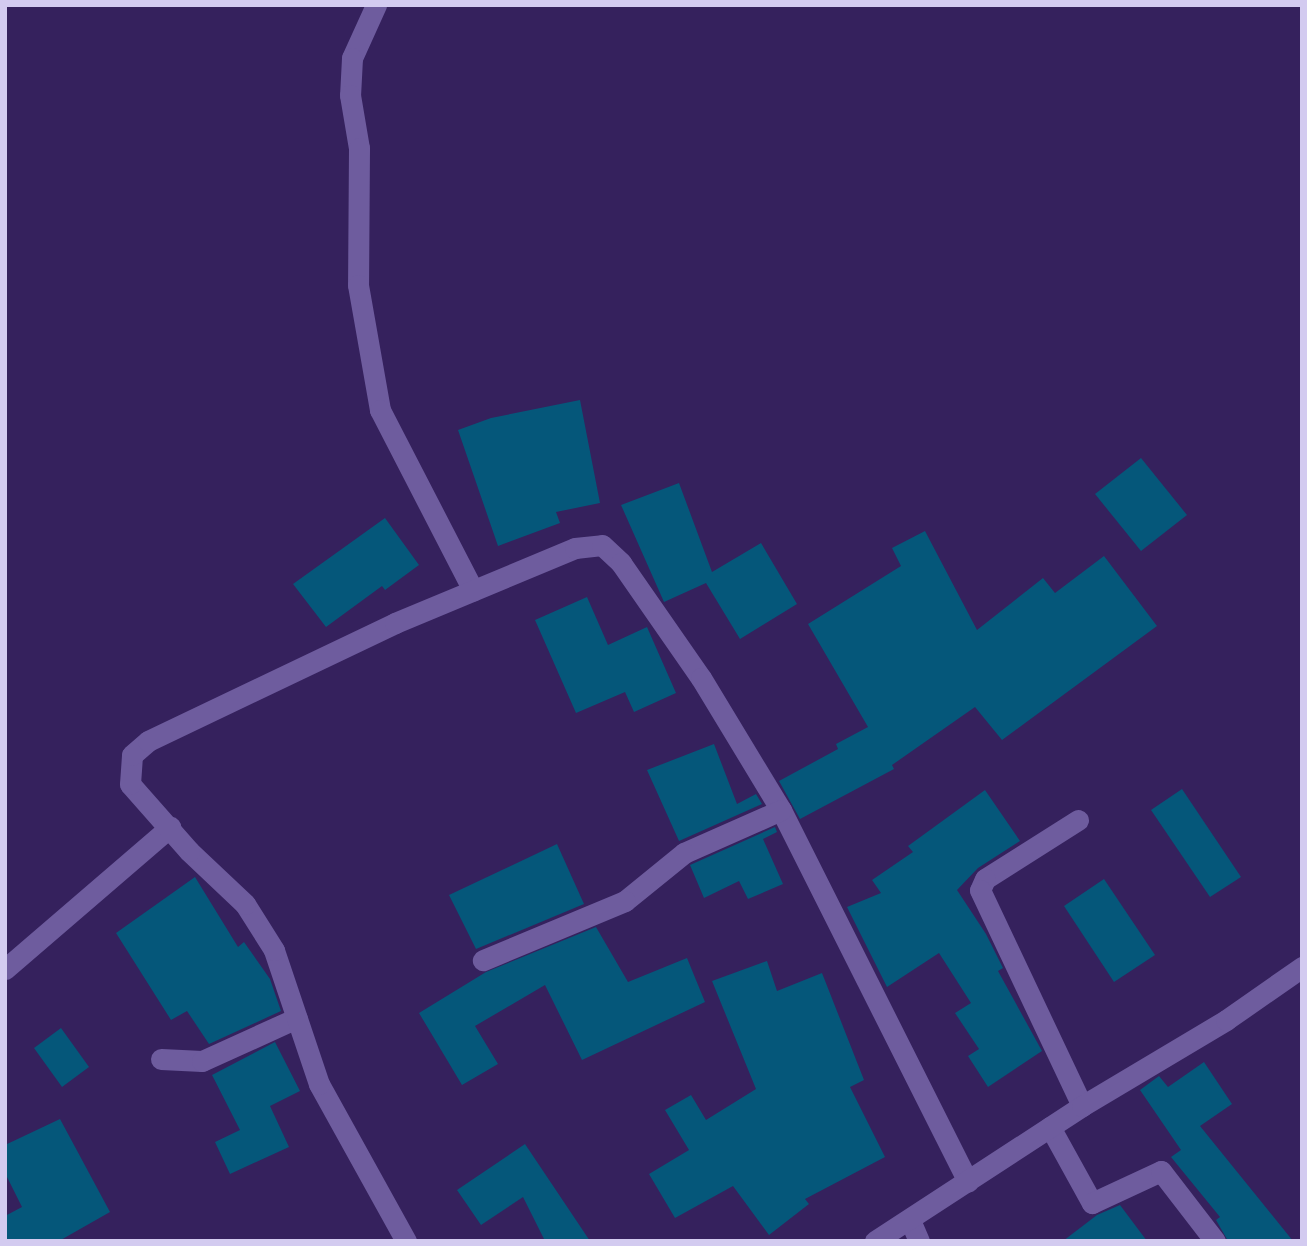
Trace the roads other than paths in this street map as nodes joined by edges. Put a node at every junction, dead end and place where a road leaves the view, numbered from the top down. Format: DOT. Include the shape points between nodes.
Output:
graph roads {
  1 [pos="376,5"];
  2 [pos="473,590"];
  3 [pos="781,810"];
  4 [pos="1078,820"];
  5 [pos="170,827"];
  6 [pos="483,960"];
  7 [pos="1302,967"];
  8 [pos="5,969"];
  9 [pos="297,1018"];
  10 [pos="162,1059"];
  11 [pos="1082,1106"];
  12 [pos="1050,1127"];
  13 [pos="968,1182"];
  14 [pos="909,1220"];
  15 [pos="406,1241"];
  16 [pos="875,1241"];
  17 [pos="919,1241"];
  18 [pos="1215,1241"];
  1 -- 2 [label="street" via="352,58 350,95 359,148 358,285 380,410"];
  2 -- 3 [label="street" via="575,548 602,545 621,563 701,678"];
  2 -- 5 [label="street" via="395,622 148,741 132,755 130,784"];
  3 -- 6 [label="street" via="684,853 625,901"];
  3 -- 13 [label="street"];
  4 -- 11 [label="street" via="985,879 980,890"];
  5 -- 8 [label="street"];
  5 -- 9 [label="street" via="245,904 274,950"];
  7 -- 11 [label="street" via="1226,1020"];
  9 -- 10 [label="street" via="202,1061"];
  9 -- 15 [label="street" via="319,1084"];
  11 -- 12 [label="street"];
  12 -- 13 [label="street"];
  12 -- 18 [label="street" via="1092,1203 1161,1171"];
  13 -- 14 [label="street"];
  14 -- 16 [label="street"];
  14 -- 17 [label="street"];
}
